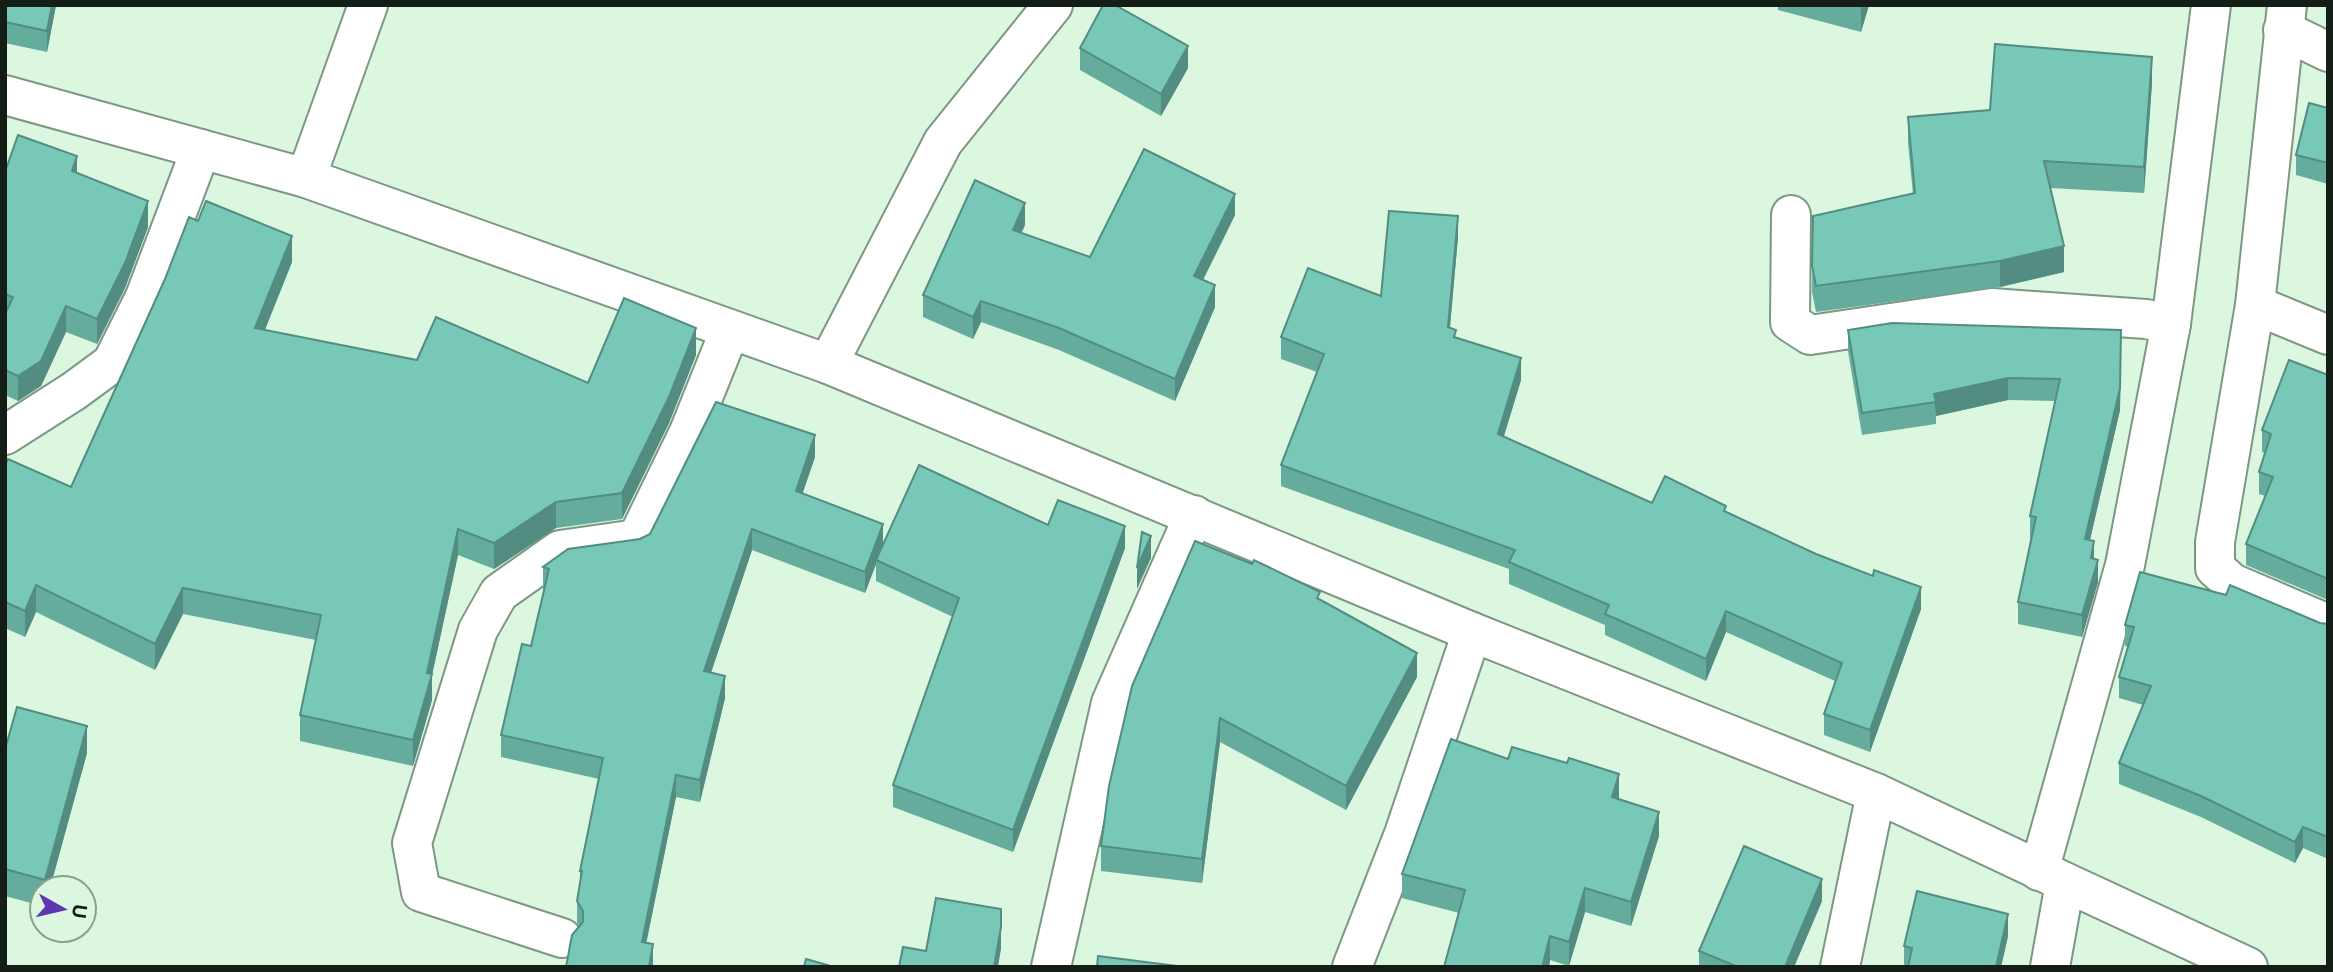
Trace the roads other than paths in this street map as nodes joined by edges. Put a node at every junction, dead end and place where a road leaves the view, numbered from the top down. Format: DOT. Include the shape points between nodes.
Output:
graph roads {
  1 [pos="368,5"];
  2 [pos="1053,5"];
  3 [pos="2211,5"];
  4 [pos="2285,18"];
  5 [pos="2328,52"];
  6 [pos="5,94"];
  7 [pos="201,149"];
  8 [pos="306,178"];
  9 [pos="1791,215"];
  10 [pos="2255,305"];
  11 [pos="2171,324"];
  12 [pos="730,330"];
  13 [pos="2328,335"];
  14 [pos="828,364"];
  15 [pos="5,435"];
  16 [pos="1194,515"];
  17 [pos="2328,624"];
  18 [pos="1472,632"];
  19 [pos="1876,793"];
  20 [pos="2053,877"];
  21 [pos="562,938"];
  22 [pos="1051,967"];
  23 [pos="1352,967"];
  24 [pos="1839,967"];
  25 [pos="2050,967"];
  26 [pos="2248,967"];
  1 -- 8 [label="street"];
  2 -- 14 [label="street" via="943,142"];
  3 -- 11 [label="street"];
  4 -- 5 [label="street"];
  4 -- 10 [label="street"];
  6 -- 7 [label="street"];
  7 -- 8 [label="street"];
  7 -- 15 [label="street" via="145,297 112,363"];
  8 -- 12 [label="street"];
  9 -- 11 [label="street" via="1790,322 1810,335 1992,308"];
  10 -- 13 [label="street"];
  10 -- 17 [label="street" via="2214,542 2215,568 2232,583"];
  11 -- 20 [label="street" via="2125,565"];
  12 -- 14 [label="street"];
  12 -- 21 [label="street" via="689,432 637,538 560,550 499,593 478,630 412,843 421,892"];
  14 -- 16 [label="street"];
  16 -- 18 [label="street"];
  16 -- 22 [label="street" via="1111,703"];
  18 -- 19 [label="street"];
  18 -- 23 [label="street" via="1404,834"];
  19 -- 20 [label="street"];
  19 -- 24 [label="street"];
  20 -- 25 [label="street"];
  20 -- 26 [label="street"];
}
